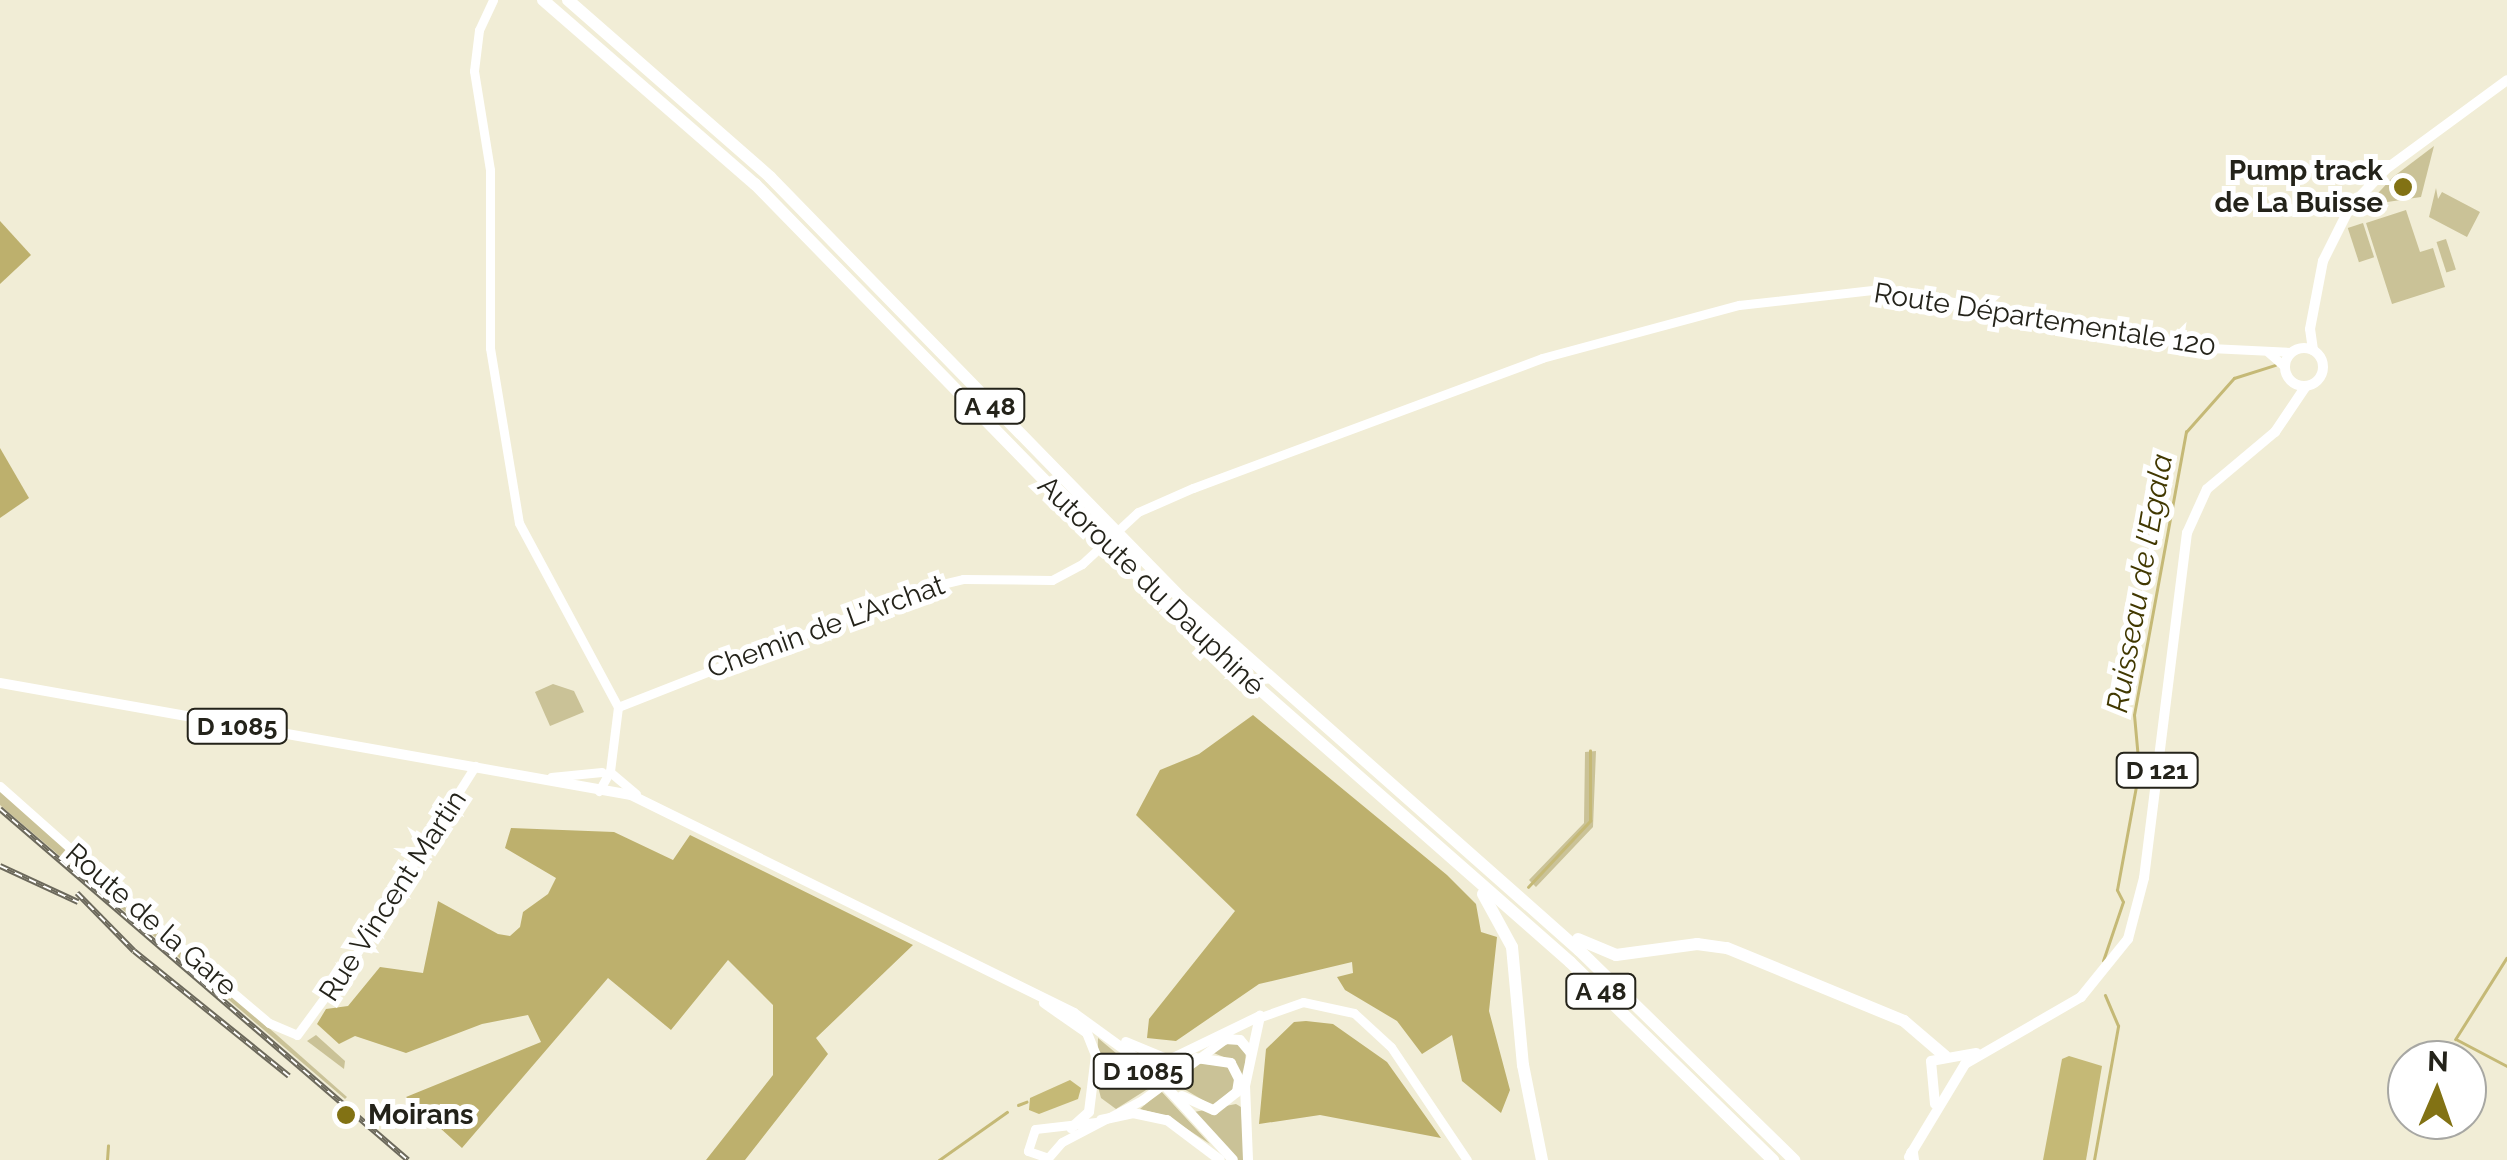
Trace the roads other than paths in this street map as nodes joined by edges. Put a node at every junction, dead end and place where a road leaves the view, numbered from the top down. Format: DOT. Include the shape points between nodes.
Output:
graph roads {
  1 [pos="493,0"];
  2 [pos="543,0"];
  3 [pos="568,0"];
  4 [pos="2507,80"];
  5 [pos="2316,294"];
  6 [pos="2295,350"];
  7 [pos="2313,350"];
  8 [pos="2260,351"];
  9 [pos="2284,366"];
  10 [pos="2291,381"];
  11 [pos="2306,386"];
  12 [pos="1452,392"];
  13 [pos="2287,415"];
  14 [pos="0,687"];
  15 [pos="618,707"];
  16 [pos="474,769"];
  17 [pos="603,780"];
  18 [pos="0,786"];
  19 [pos="1422,831"];
  20 [pos="1527,903"];
  21 [pos="1044,1000"];
  22 [pos="1260,1016"];
  23 [pos="309,1026"];
  24 [pos="1095,1026"];
  25 [pos="1225,1039"];
  26 [pos="1250,1052"];
  27 [pos="1982,1052"];
  28 [pos="1948,1057"];
  29 [pos="1196,1058"];
  30 [pos="1146,1066"];
  31 [pos="1958,1074"];
  32 [pos="1933,1084"];
  33 [pos="1949,1086"];
  34 [pos="1935,1111"];
  35 [pos="1098,1121"];
  36 [pos="1071,1128"];
  37 [pos="1053,1132"];
  38 [pos="1058,1146"];
  39 [pos="1910,1158"];
  40 [pos="1223,1160"];
  41 [pos="1234,1160"];
  42 [pos="1248,1160"];
  43 [pos="1467,1160"];
  44 [pos="1542,1160"];
  45 [pos="1773,1160"];
  46 [pos="1794,1160"];
  1 -- 15 [label="street" via="479,30 474,71 490,170 490,348 512,493 519,523"];
  2 -- 19 [label="highway, Autoroute du Dauphiné / A 48" via="711,142 1118,560"];
  3 -- 20 [label="highway, Autoroute du Dauphiné / A 48" via="770,177 1180,597"];
  4 -- 5 [label="main road" via="2360,195 2330,245"];
  5 -- 6 [label="main road"];
  5 -- 7 [label="main road"];
  6 -- 7 [label="main road"];
  6 -- 8 [label="street, Route Départementale 120"];
  6 -- 9 [label="main road"];
  7 -- 11 [label="main road" via="2322,373"];
  8 -- 9 [label="street"];
  8 -- 12 [label="street, Route Départementale 120" via="1881,290 1758,302 1653,326"];
  9 -- 10 [label="main road"];
  10 -- 11 [label="main road"];
  10 -- 13 [label="main road"];
  11 -- 13 [label="main road, D 121"];
  12 -- 15 [label="street, Chemin de L'Archat" via="1149,506 1052,580 964,579 916,590"];
  13 -- 27 [label="main road, D 121" via="2207,489 2187,532 2144,878 2128,939 2081,997"];
  14 -- 16 [label="main road, D 1085"];
  15 -- 17 [label="street"];
  16 -- 17 [label="main road, D 1085"];
  16 -- 17 [label="main road, D 1085"];
  16 -- 23 [label="street, Rue Vincent Martin"];
  17 -- 21 [label="main road, D 1085"];
  17 -- 21 [label="main road, D 1085"];
  18 -- 23 [label="street, Route de la Gare" via="269,1023 292,1035"];
  19 -- 44 [label="highway" via="1488,899 1508,931"];
  19 -- 45 [label="highway, Autoroute du Dauphiné / A 48" via="1619,1008"];
  20 -- 28 [label="highway" via="1610,954 1697,944 1735,951 1904,1021"];
  20 -- 46 [label="highway, Autoroute du Dauphiné / A 48"];
  21 -- 24 [label="main road, D 1085"];
  21 -- 36 [label="main road" via="1086,1034 1096,1054 1090,1112"];
  21 -- 40 [label="main road, D 1085" via="1142,1070"];
  22 -- 24 [label="main road" via="1169,1060 1148,1057"];
  22 -- 25 [label="street"];
  22 -- 26 [label="main road"];
  22 -- 43 [label="street" via="1304,1002 1354,1013 1391,1048"];
  24 -- 30 [label="main road, D 1085"];
  25 -- 26 [label="main road" via="1240,1040"];
  25 -- 29 [label="street"];
  26 -- 42 [label="main road"];
  27 -- 28 [label="main road, D 121"];
  27 -- 31 [label="main road, D 121"];
  28 -- 31 [label="main road"];
  28 -- 32 [label="main road" via="1928,1066"];
  29 -- 30 [label="main road" via="1234,1066 1239,1085 1229,1104 1214,1110 1196,1105"];
  29 -- 35 [label="street" via="1126,1109"];
  30 -- 41 [label="main road, D 1085"];
  31 -- 33 [label="main road"];
  32 -- 33 [label="main road"];
  32 -- 34 [label="main road"];
  33 -- 34 [label="main road"];
  34 -- 39 [label="main road"];
  35 -- 36 [label="street"];
  35 -- 38 [label="street"];
  35 -- 40 [label="main road" via="1134,1113 1166,1120"];
  36 -- 37 [label="street"];
  37 -- 38 [label="street"];
  37 -- 38 [label="street" via="1032,1132 1028,1151 1044,1159"];
}
